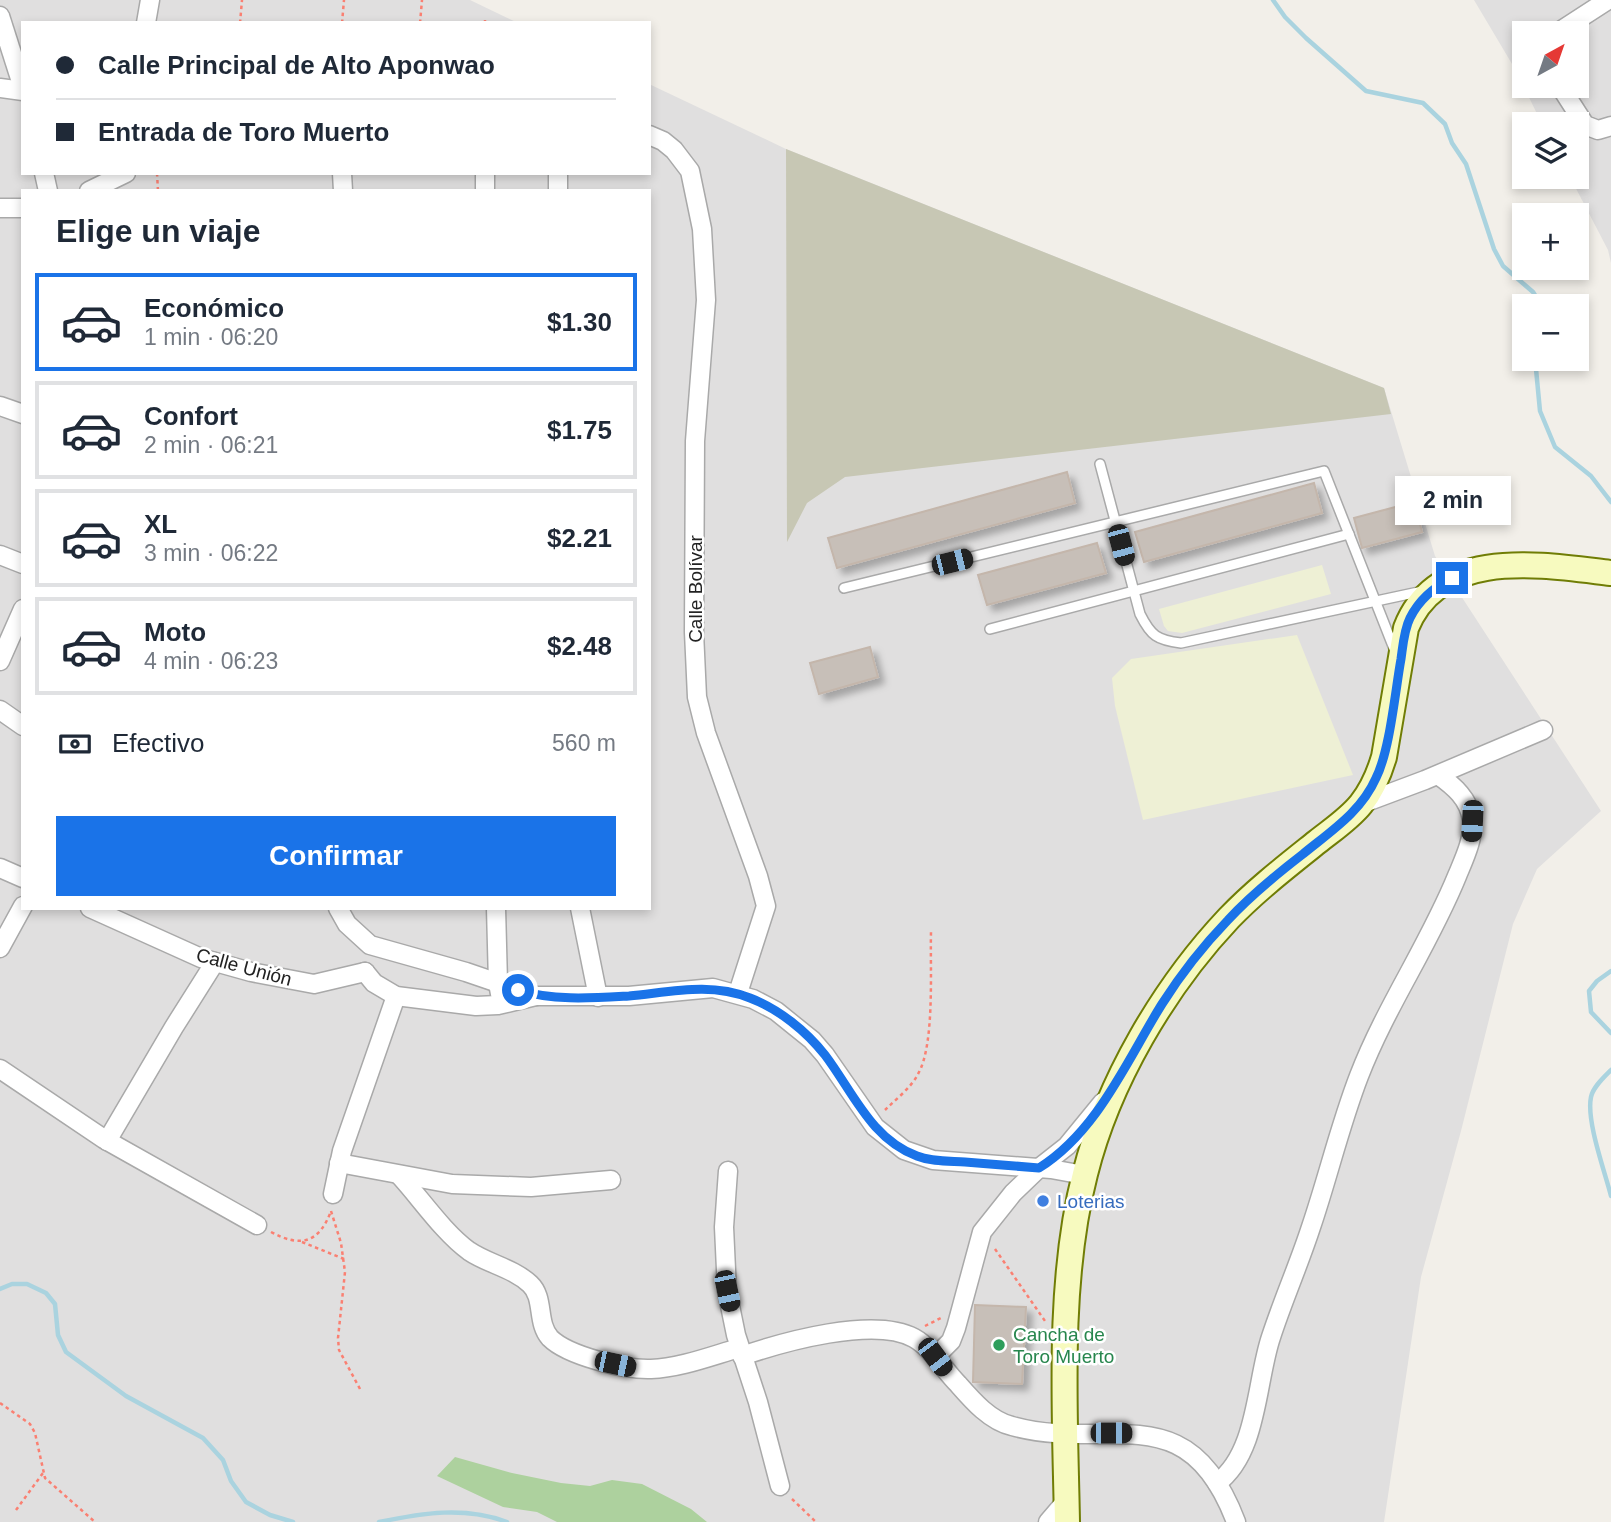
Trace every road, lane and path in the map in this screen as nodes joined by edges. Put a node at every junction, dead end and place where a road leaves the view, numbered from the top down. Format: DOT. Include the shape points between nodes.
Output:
graph roads {
  1 [pos="150,0"];
  2 [pos="242,0"];
  3 [pos="344,0"];
  4 [pos="422,0"];
  5 [pos="1608,0"];
  6 [pos="0,16"];
  7 [pos="146,21"];
  8 [pos="240,21"];
  9 [pos="342,21"];
  10 [pos="420,21"];
  11 [pos="1575,21"];
  12 [pos="21,84"];
  13 [pos="0,88"];
  14 [pos="21,90"];
  15 [pos="1568,98"];
  16 [pos="1611,127"];
  17 [pos="651,136"];
  18 [pos="122,175"];
  19 [pos="93,189"];
  20 [pos="0,208"];
  21 [pos="21,208"];
  22 [pos="0,406"];
  23 [pos="21,413"];
  24 [pos="1100,464"];
  25 [pos="1115,522"];
  26 [pos="1349,534"];
  27 [pos="0,555"];
  28 [pos="21,564"];
  29 [pos="1611,573"];
  30 [pos="844,588"];
  31 [pos="1133,589"];
  32 [pos="1433,590"];
  33 [pos="1375,600"];
  34 [pos="21,614"];
  35 [pos="990,629"];
  36 [pos="0,661"];
  37 [pos="1400,664"];
  38 [pos="0,710"];
  39 [pos="21,725"];
  40 [pos="1544,730"];
  41 [pos="1438,775"];
  42 [pos="1361,804"];
  43 [pos="0,868"];
  44 [pos="21,877"];
  45 [pos="21,910"];
  46 [pos="94,910"];
  47 [pos="339,910"];
  48 [pos="496,910"];
  49 [pos="580,910"];
  50 [pos="931,932"];
  51 [pos="370,945"];
  52 [pos="0,948"];
  53 [pos="215,962"];
  54 [pos="365,972"];
  55 [pos="498,983"];
  56 [pos="738,993"];
  57 [pos="396,996"];
  58 [pos="536,996"];
  59 [pos="598,997"];
  60 [pos="503,1004"];
  61 [pos="1130,1061"];
  62 [pos="0,1069"];
  63 [pos="870,1121"];
  64 [pos="107,1141"];
  65 [pos="339,1163"];
  66 [pos="1039,1168"];
  67 [pos="728,1171"];
  68 [pos="1084,1175"];
  69 [pos="400,1176"];
  70 [pos="611,1181"];
  71 [pos="332,1202"];
  72 [pos="257,1225"];
  73 [pos="982,1232"];
  74 [pos="299,1241"];
  75 [pos="344,1259"];
  76 [pos="963,1301"];
  77 [pos="1046,1323"];
  78 [pos="895,1332"];
  79 [pos="741,1352"];
  80 [pos="935,1357"];
  81 [pos="360,1389"];
  82 [pos="0,1403"];
  83 [pos="1066,1433"];
  84 [pos="43,1473"];
  85 [pos="1217,1483"];
  86 [pos="780,1486"];
  87 [pos="16,1510"];
  88 [pos="1066,1512"];
  89 [pos="95,1522"];
  90 [pos="816,1522"];
  91 [pos="1048,1522"];
  92 [pos="1236,1522"];
  1 -- 7 [label="street"];
  2 -- 8 [label="path"];
  3 -- 9 [label="path"];
  4 -- 10 [label="path"];
  5 -- 11 [label="street"];
  6 -- 12 [label="street"];
  13 -- 14 [label="street"];
  15 -- 16 [label="street" via="1585,125 1598,130"];
  17 -- 56 [label="street, Calle Bolívar" via="674,150 690,171 702,229 706,300 695,441 697,697 766,905"];
  18 -- 19 [label="street"];
  20 -- 21 [label="street"];
  22 -- 23 [label="street"];
  24 -- 25 [label="lane"];
  25 -- 26 [label="lane" via="1324,471"];
  25 -- 30 [label="lane"];
  25 -- 31 [label="lane"];
  26 -- 31 [label="lane"];
  26 -- 33 [label="lane"];
  27 -- 28 [label="street"];
  29 -- 32 [label="street" via="1540,566 1489,567 1463,573"];
  31 -- 33 [label="lane" via="1149,631 1162,640 1181,643"];
  31 -- 35 [label="lane"];
  32 -- 33 [label="lane"];
  32 -- 37 [label="street" via="1410,617"];
  33 -- 37 [label="lane"];
  34 -- 36 [label="street"];
  37 -- 42 [label="street" via="1384,757"];
  38 -- 39 [label="street"];
  40 -- 41 [label="street"];
  41 -- 42 [label="street"];
  41 -- 85 [label="street" via="1467,804 1472,821 1466,855 1367,1055 1270,1338 1243,1448 1234,1466"];
  42 -- 61 [label="street" via="1220,929 1178,981"];
  43 -- 44 [label="street"];
  45 -- 52 [label="street"];
  46 -- 53 [label="street, Calle Unión"];
  47 -- 51 [label="street" via="347,925"];
  48 -- 55 [label="street"];
  49 -- 59 [label="street"];
  50 -- 63 [label="path" via="925,1059 912,1083"];
  51 -- 54 [label="street"];
  51 -- 55 [label="street"];
  53 -- 54 [label="street, Calle Unión" via="314,984"];
  53 -- 64 [label="street"];
  54 -- 57 [label="street"];
  55 -- 58 [label="street"];
  55 -- 60 [label="street"];
  56 -- 59 [label="street" via="713,988"];
  56 -- 63 [label="street" via="776,1010 812,1040"];
  57 -- 60 [label="street" via="476,1006"];
  57 -- 65 [label="street"];
  58 -- 59 [label="street"];
  58 -- 60 [label="street"];
  61 -- 66 [label="street" via="1083,1128"];
  61 -- 68 [label="street" via="1108,1106"];
  62 -- 64 [label="street"];
  63 -- 66 [label="street" via="918,1156"];
  64 -- 72 [label="street"];
  65 -- 69 [label="street"];
  65 -- 71 [label="street"];
  66 -- 68 [label="street"];
  66 -- 73 [label="street"];
  67 -- 79 [label="street" via="724,1260"];
  68 -- 83 [label="street" via="1068,1295"];
  69 -- 70 [label="street" via="515,1187"];
  69 -- 79 [label="street" via="469,1251 536,1290 543,1329 564,1349 650,1369"];
  71 -- 74 [label="path" via="322,1231"];
  71 -- 75 [label="path"];
  72 -- 74 [label="path"];
  73 -- 76 [label="street"];
  73 -- 77 [label="path"];
  74 -- 75 [label="path"];
  75 -- 81 [label="path" via="339,1350"];
  76 -- 78 [label="path" via="925,1326"];
  76 -- 80 [label="street" via="951,1341"];
  78 -- 79 [label="street" via="819,1334"];
  78 -- 80 [label="street" via="911,1336"];
  79 -- 86 [label="street"];
  80 -- 83 [label="street" via="970,1398 998,1420 1009,1426"];
  82 -- 84 [label="path" via="30,1424"];
  83 -- 85 [label="street" via="1156,1436 1190,1453"];
  83 -- 88 [label="street"];
  84 -- 87 [label="path"];
  84 -- 89 [label="path"];
  85 -- 92 [label="street"];
  86 -- 90 [label="path"];
  88 -- 91 [label="street"];
}
